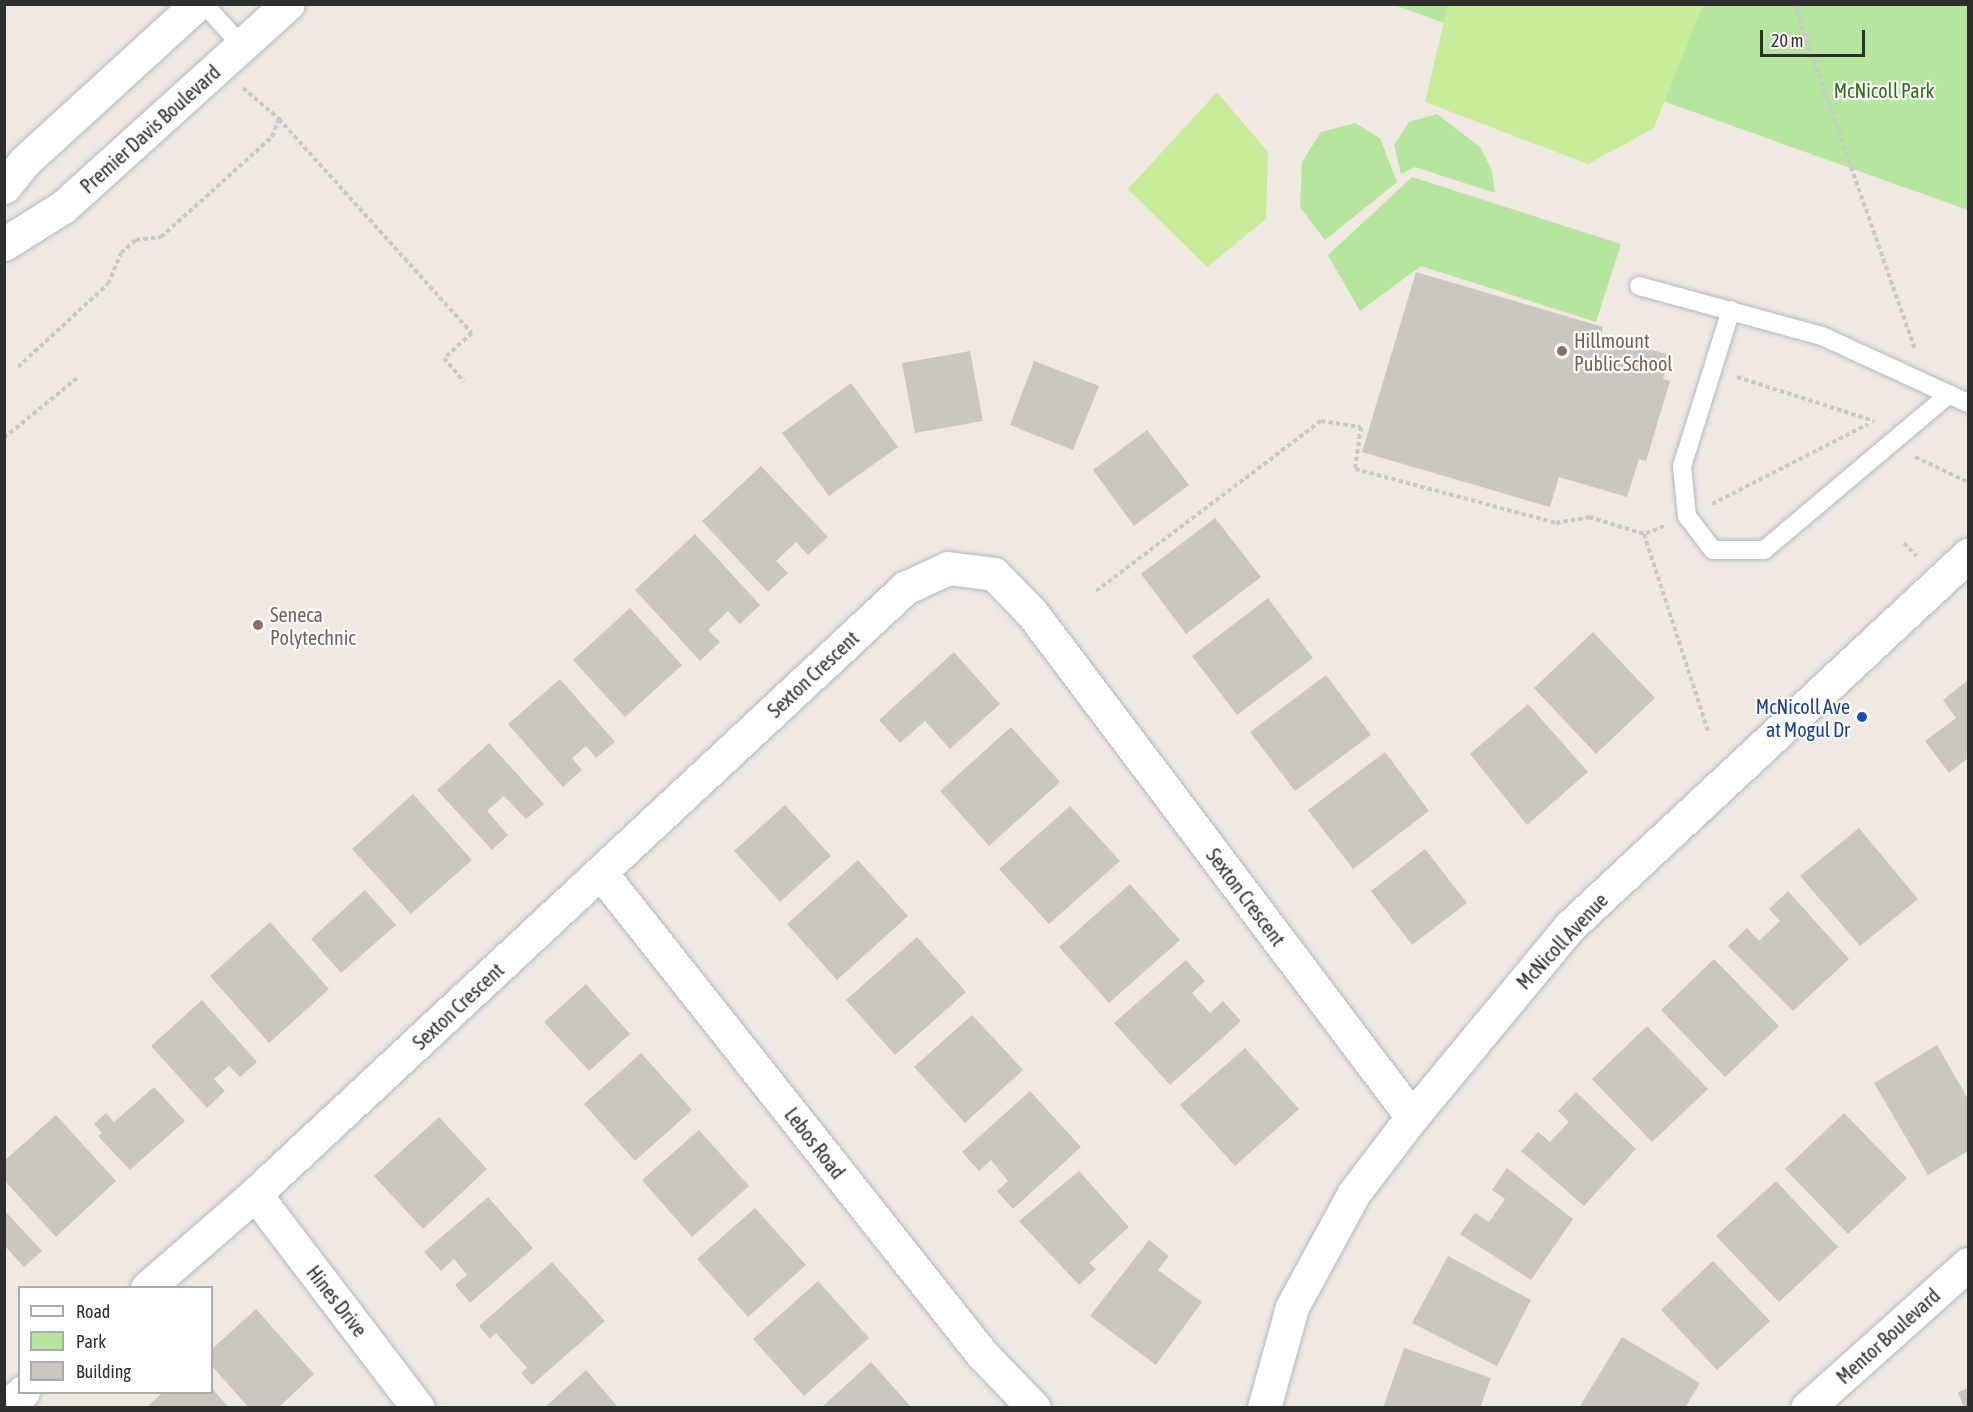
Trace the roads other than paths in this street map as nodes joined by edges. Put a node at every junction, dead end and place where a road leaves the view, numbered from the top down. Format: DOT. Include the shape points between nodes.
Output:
graph roads {
  1 [pos="196,4"];
  2 [pos="204,4"];
  3 [pos="288,4"];
  4 [pos="242,46"];
  5 [pos="4,187"];
  6 [pos="4,243"];
  7 [pos="1639,286"];
  8 [pos="1731,310"];
  9 [pos="1949,394"];
  10 [pos="1968,403"];
  11 [pos="1968,555"];
  12 [pos="601,873"];
  13 [pos="1412,1117"];
  14 [pos="255,1194"];
  15 [pos="1968,1264"];
  16 [pos="148,1286"];
  17 [pos="21,1394"];
  18 [pos="5,1407"];
  19 [pos="418,1407"];
  20 [pos="1034,1407"];
  21 [pos="1264,1407"];
  22 [pos="1807,1407"];
  1 -- 5 [label="street" via="25,161"];
  2 -- 4 [label="lane"];
  3 -- 4 [label="street, Premier Davis Boulevard"];
  4 -- 6 [label="street, Premier Davis Boulevard" via="63,207"];
  7 -- 8 [label="lane"];
  8 -- 9 [label="lane" via="1822,336"];
  8 -- 9 [label="lane" via="1682,466 1687,516 1713,550 1764,550"];
  9 -- 10 [label="lane"];
  11 -- 13 [label="street, McNicoll Avenue" via="1569,927"];
  12 -- 13 [label="street, Sexton Crescent" via="905,588 948,568 994,574 1032,613"];
  12 -- 14 [label="street, Sexton Crescent"];
  12 -- 20 [label="street, Lebos Road" via="982,1354"];
  13 -- 21 [label="street, McNicoll Avenue" via="1354,1193 1292,1307"];
  14 -- 16 [label="street, Sexton Crescent"];
  14 -- 19 [label="street, Hines Drive"];
  15 -- 22 [label="street, Mentor Boulevard"];
  17 -- 18 [label="street"];
}
